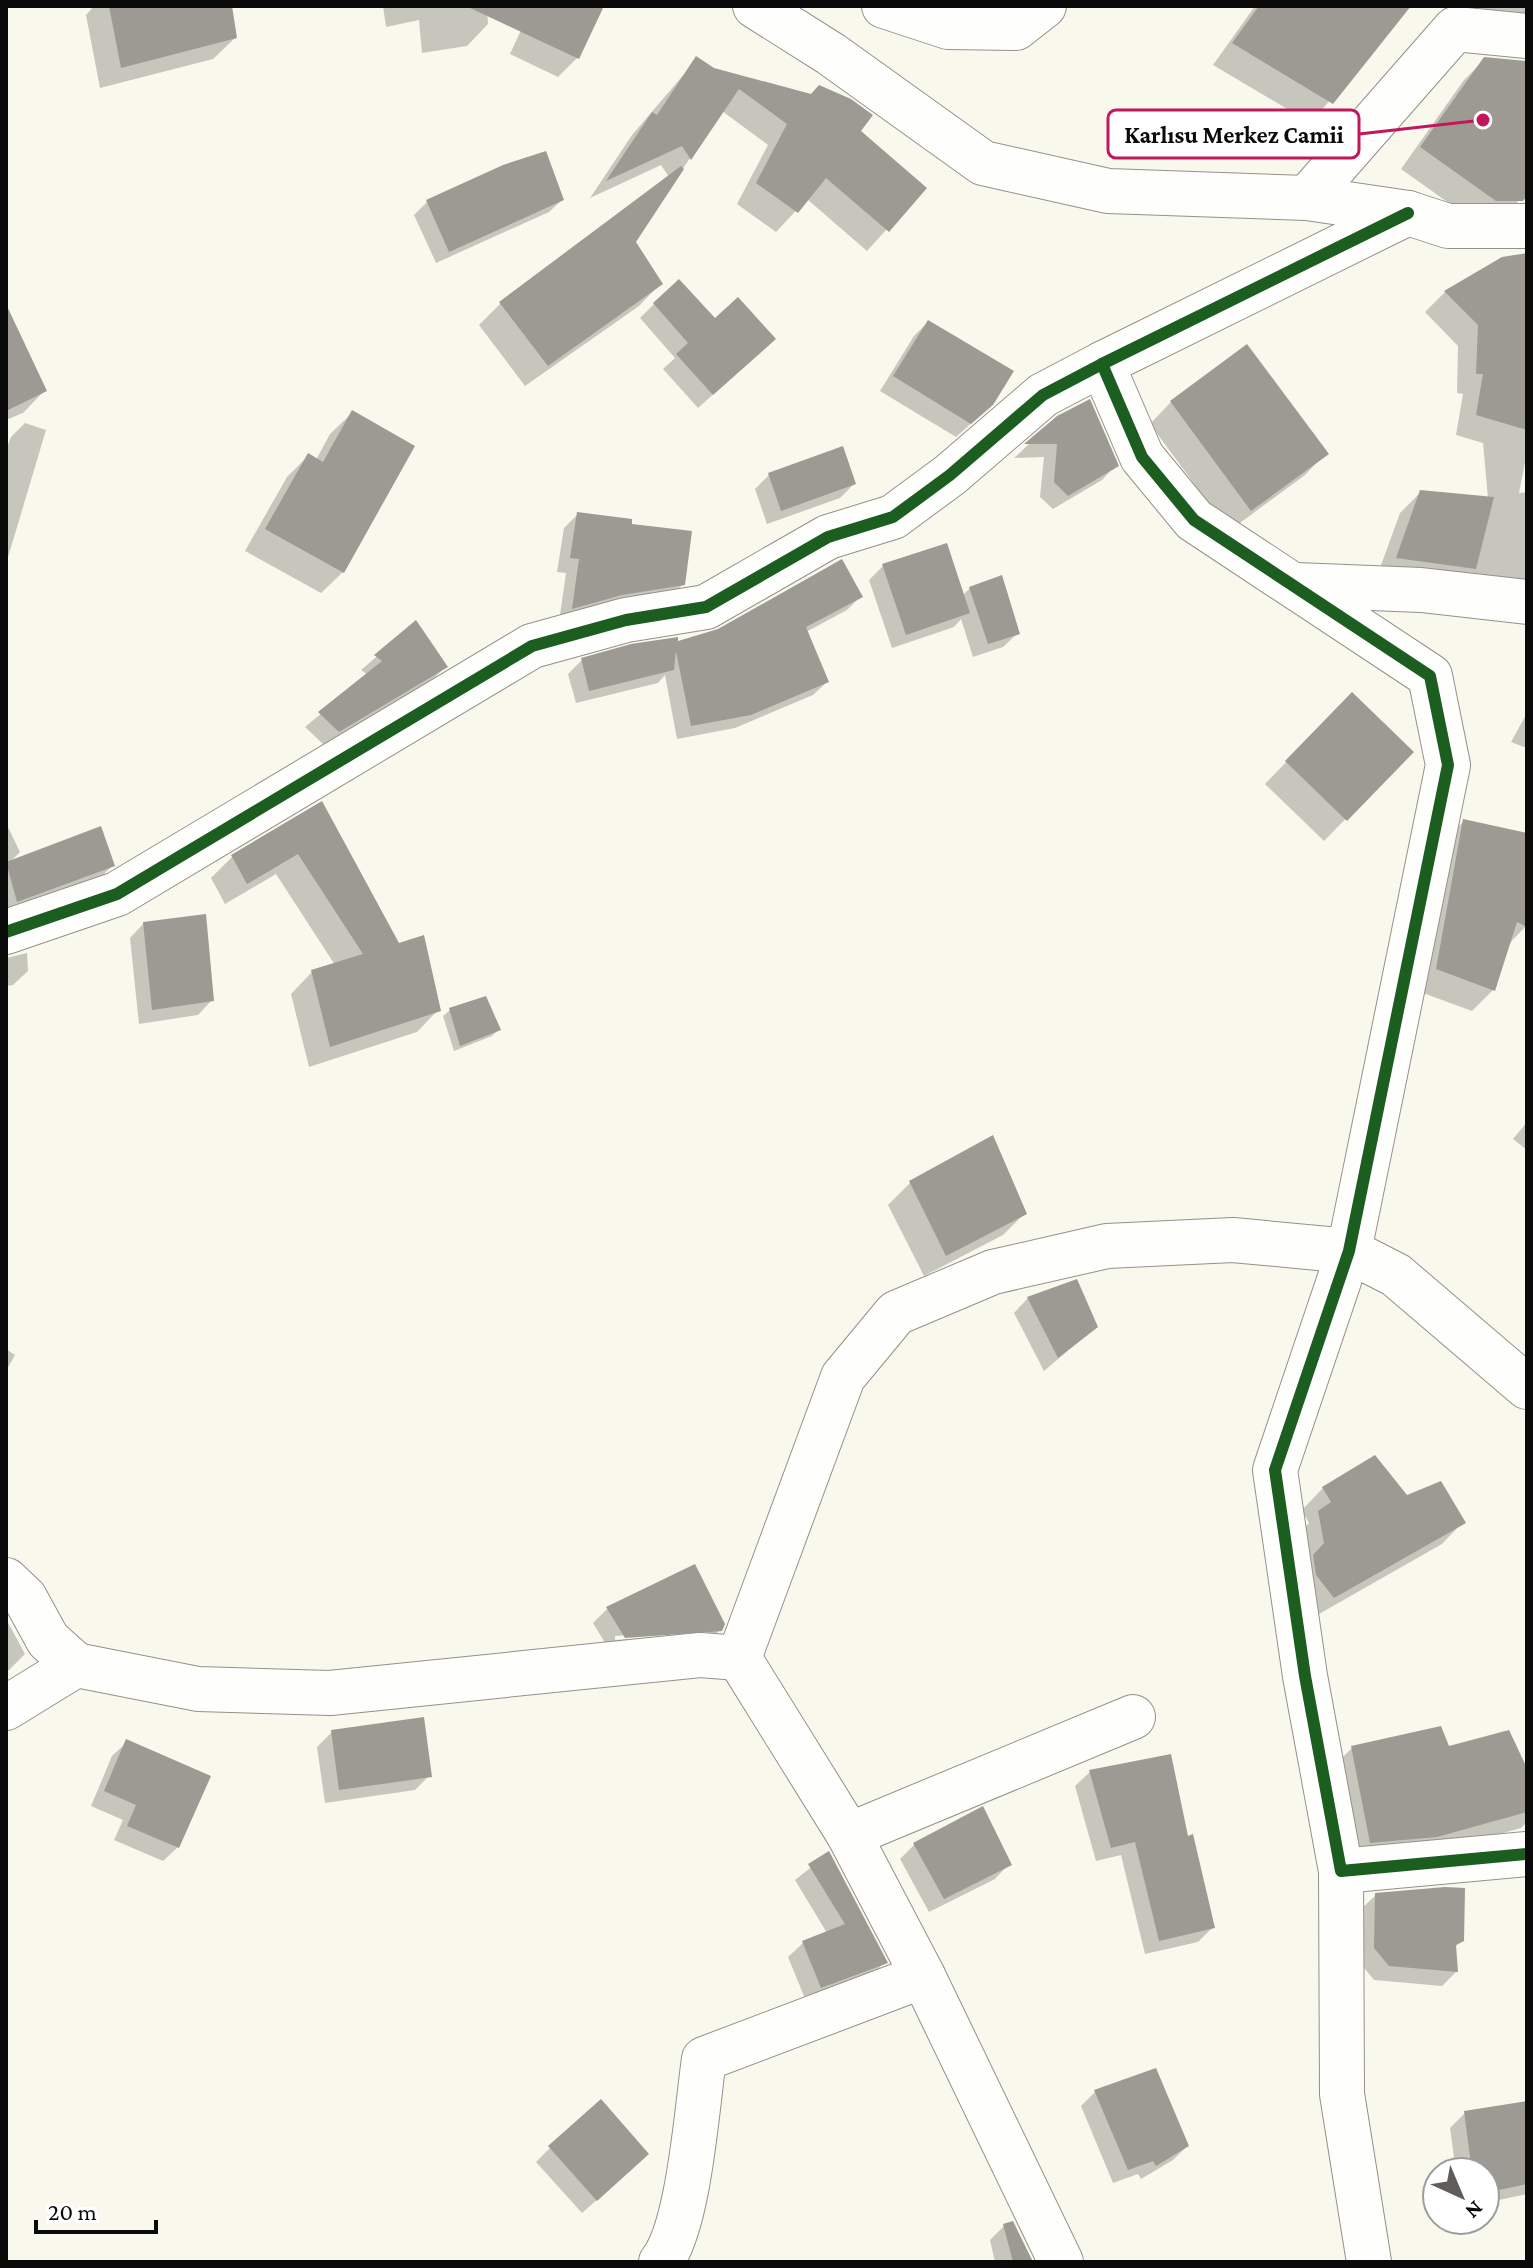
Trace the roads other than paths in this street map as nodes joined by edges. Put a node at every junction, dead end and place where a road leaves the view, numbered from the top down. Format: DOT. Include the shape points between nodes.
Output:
graph roads {
  1 [pos="755,6"];
  2 [pos="884,6"];
  3 [pos="1044,6"];
  4 [pos="1527,36"];
  5 [pos="1307,198"];
  6 [pos="1408,213"];
  7 [pos="1527,226"];
  8 [pos="1102,364"];
  9 [pos="1296,585"];
  10 [pos="1527,602"];
  11 [pos="6,932"];
  12 [pos="1349,1251"];
  13 [pos="1527,1387"];
  14 [pos="6,1580"];
  15 [pos="739,1658"];
  16 [pos="76,1665"];
  17 [pos="6,1708"];
  18 [pos="1133,1717"];
  19 [pos="849,1835"];
  20 [pos="1527,1854"];
  21 [pos="1341,1871"];
  22 [pos="923,1976"];
  23 [pos="661,2262"];
  24 [pos="1061,2262"];
  25 [pos="1369,2262"];
  1 -- 5 [label="street" via="983,163 1108,191"];
  2 -- 3 [label="street" via="948,27 1016,28"];
  4 -- 5 [label="street" via="1455,29"];
  5 -- 6 [label="street"];
  6 -- 7 [label="street" via="1448,226"];
  6 -- 8 [label="street"];
  8 -- 9 [label="street" via="1142,457 1194,520"];
  8 -- 11 [label="street" via="1043,395 893,517 828,537 706,607 626,620 532,646 117,894"];
  9 -- 10 [label="street" via="1421,590"];
  9 -- 12 [label="street" via="1430,676 1448,765"];
  12 -- 13 [label="street" via="1396,1275"];
  12 -- 15 [label="street" via="1233,1240 1107,1246 993,1272 896,1313 843,1377"];
  12 -- 21 [label="street" via="1275,1470"];
  14 -- 16 [label="street" via="25,1598 48,1640"];
  15 -- 16 [label="street" via="700,1655 330,1693 198,1689"];
  15 -- 19 [label="street"];
  16 -- 17 [label="street"];
  18 -- 19 [label="street"];
  19 -- 22 [label="street"];
  20 -- 21 [label="street"];
  21 -- 25 [label="street" via="1342,2094"];
  22 -- 23 [label="street" via="704,2059 685,2188 670,2251"];
  22 -- 24 [label="street"];
}
